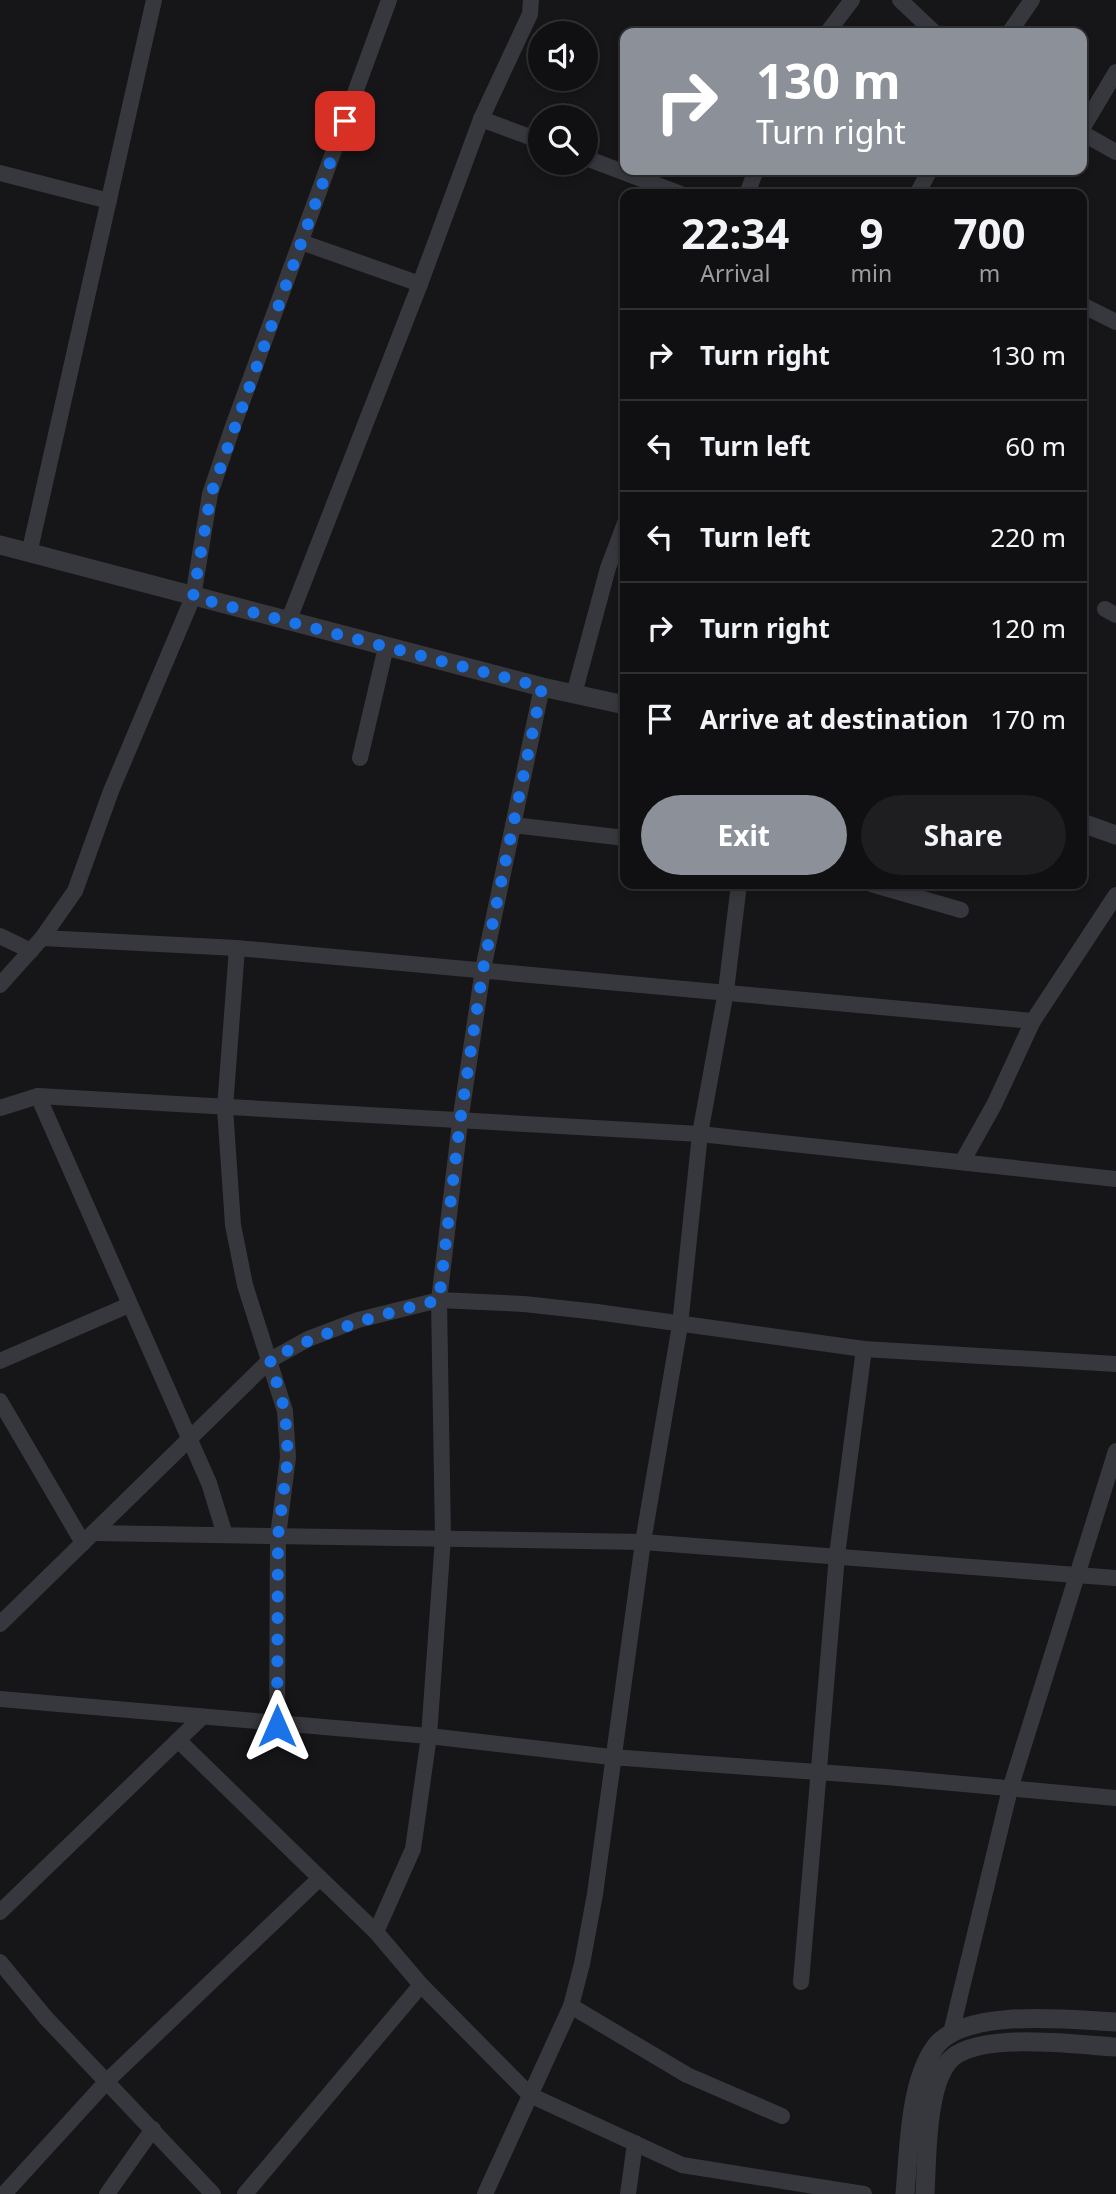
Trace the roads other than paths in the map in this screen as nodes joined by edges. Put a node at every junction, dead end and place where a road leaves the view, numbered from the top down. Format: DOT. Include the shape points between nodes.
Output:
graph roads {
  1 [pos="154,0"];
  2 [pos="389,0"];
  3 [pos="531,0"];
  4 [pos="852,0"];
  5 [pos="900,0"];
  6 [pos="1032,0"];
  7 [pos="831,28"];
  8 [pos="930,28"];
  9 [pos="1012,28"];
  10 [pos="1116,72"];
  11 [pos="481,119"];
  12 [pos="1087,122"];
  13 [pos="1087,134"];
  14 [pos="528,136"];
  15 [pos="1116,152"];
  16 [pos="598,163"];
  17 [pos="620,172"];
  18 [pos="0,173"];
  19 [pos="629,175"];
  20 [pos="667,189"];
  21 [pos="109,201"];
  22 [pos="301,242"];
  23 [pos="420,284"];
  24 [pos="1087,308"];
  25 [pos="1116,323"];
  26 [pos="620,536"];
  27 [pos="2,550"];
  28 [pos="29,554"];
  29 [pos="193,597"];
  30 [pos="288,622"];
  31 [pos="386,647"];
  32 [pos="542,687"];
  33 [pos="574,694"];
  34 [pos="620,704"];
  35 [pos="360,758"];
  36 [pos="513,825"];
  37 [pos="1087,825"];
  38 [pos="1116,835"];
  39 [pos="620,837"];
  40 [pos="738,889"];
  41 [pos="888,889"];
  42 [pos="1116,895"];
  43 [pos="961,910"];
  44 [pos="0,936"];
  45 [pos="42,938"];
  46 [pos="237,948"];
  47 [pos="31,951"];
  48 [pos="483,969"];
  49 [pos="0,985"];
  50 [pos="726,991"];
  51 [pos="1033,1021"];
  52 [pos="38,1096"];
  53 [pos="0,1108"];
  54 [pos="225,1108"];
  55 [pos="460,1122"];
  56 [pos="700,1134"];
  57 [pos="962,1162"];
  58 [pos="1116,1178"];
  59 [pos="439,1300"];
  60 [pos="129,1305"];
  61 [pos="680,1325"];
  62 [pos="864,1349"];
  63 [pos="270,1360"];
  64 [pos="0,1361"];
  65 [pos="1116,1364"];
  66 [pos="0,1401"];
  67 [pos="188,1441"];
  68 [pos="1116,1451"];
  69 [pos="225,1535"];
  70 [pos="278,1536"];
  71 [pos="88,1538"];
  72 [pos="443,1538"];
  73 [pos="643,1542"];
  74 [pos="837,1555"];
  75 [pos="1078,1574"];
  76 [pos="1116,1578"];
  77 [pos="0,1624"];
  78 [pos="0,1699"];
  79 [pos="200,1719"];
  80 [pos="277,1726"];
  81 [pos="429,1737"];
  82 [pos="178,1740"];
  83 [pos="611,1758"];
  84 [pos="818,1771"];
  85 [pos="1010,1789"];
  86 [pos="1116,1798"];
  87 [pos="320,1878"];
  88 [pos="0,1912"];
  89 [pos="376,1932"];
  90 [pos="0,1962"];
  91 [pos="801,1982"];
  92 [pos="421,1985"];
  93 [pos="571,2006"];
  94 [pos="1116,2022"];
  95 [pos="951,2033"];
  96 [pos="1116,2047"];
  97 [pos="108,2080"];
  98 [pos="530,2095"];
  99 [pos="782,2116"];
  100 [pos="153,2129"];
  101 [pos="635,2143"];
  102 [pos="4,2194"];
  103 [pos="107,2194"];
  104 [pos="213,2194"];
  105 [pos="245,2194"];
  106 [pos="485,2194"];
  107 [pos="628,2194"];
  108 [pos="864,2194"];
  109 [pos="905,2194"];
  110 [pos="925,2194"];
  1 -- 21 [label="street"];
  2 -- 22 [label="street"];
  3 -- 11 [label="street" via="530,14"];
  4 -- 7 [label="street"];
  5 -- 8 [label="street"];
  6 -- 9 [label="street"];
  10 -- 12 [label="street"];
  11 -- 14 [label="street"];
  11 -- 23 [label="street"];
  13 -- 15 [label="street"];
  16 -- 17 [label="street"];
  18 -- 21 [label="street"];
  19 -- 20 [label="street"];
  21 -- 28 [label="street"];
  22 -- 23 [label="street"];
  22 -- 29 [label="street" via="211,494"];
  23 -- 30 [label="street"];
  24 -- 25 [label="street"];
  26 -- 33 [label="street"];
  27 -- 28 [label="street"];
  28 -- 29 [label="street"];
  29 -- 30 [label="street"];
  29 -- 45 [label="street" via="111,791 75,891"];
  30 -- 31 [label="street"];
  31 -- 32 [label="street"];
  31 -- 35 [label="street"];
  32 -- 33 [label="street"];
  32 -- 36 [label="street"];
  33 -- 34 [label="street"];
  36 -- 39 [label="street"];
  36 -- 48 [label="street"];
  37 -- 38 [label="street"];
  40 -- 50 [label="street"];
  41 -- 43 [label="street"];
  42 -- 51 [label="street"];
  44 -- 47 [label="street"];
  45 -- 46 [label="street"];
  45 -- 47 [label="street"];
  46 -- 48 [label="street"];
  46 -- 54 [label="street"];
  47 -- 49 [label="street"];
  48 -- 50 [label="street"];
  48 -- 55 [label="street"];
  50 -- 51 [label="street"];
  50 -- 56 [label="street"];
  51 -- 57 [label="street" via="995,1105"];
  52 -- 53 [label="street"];
  52 -- 54 [label="street"];
  52 -- 60 [label="street"];
  54 -- 55 [label="street"];
  54 -- 63 [label="street" via="233,1225 245,1285"];
  55 -- 56 [label="street"];
  55 -- 59 [label="street"];
  56 -- 57 [label="street"];
  56 -- 61 [label="street"];
  57 -- 58 [label="street"];
  59 -- 61 [label="street" via="524,1304"];
  59 -- 63 [label="street" via="358,1320"];
  59 -- 72 [label="street"];
  60 -- 64 [label="street"];
  60 -- 67 [label="street"];
  61 -- 62 [label="street"];
  61 -- 73 [label="street"];
  62 -- 65 [label="street"];
  62 -- 74 [label="street"];
  63 -- 67 [label="street"];
  63 -- 70 [label="street" via="285,1411 288,1457"];
  66 -- 71 [label="street"];
  67 -- 69 [label="street" via="209,1483"];
  67 -- 71 [label="street"];
  68 -- 75 [label="street"];
  69 -- 70 [label="street"];
  69 -- 71 [label="street"];
  70 -- 72 [label="street"];
  70 -- 80 [label="street"];
  71 -- 77 [label="street"];
  72 -- 73 [label="street"];
  72 -- 81 [label="street"];
  73 -- 74 [label="street"];
  73 -- 83 [label="street"];
  74 -- 75 [label="street"];
  74 -- 84 [label="street"];
  75 -- 76 [label="street"];
  75 -- 85 [label="street"];
  78 -- 79 [label="street"];
  79 -- 80 [label="street"];
  79 -- 82 [label="street"];
  80 -- 81 [label="street"];
  81 -- 83 [label="street"];
  81 -- 89 [label="street" via="413,1849"];
  82 -- 87 [label="street"];
  82 -- 88 [label="street"];
  83 -- 84 [label="street"];
  83 -- 93 [label="street" via="595,1894"];
  84 -- 85 [label="street"];
  84 -- 91 [label="street"];
  85 -- 86 [label="street"];
  85 -- 95 [label="street"];
  87 -- 89 [label="street"];
  87 -- 97 [label="street"];
  89 -- 92 [label="street"];
  90 -- 97 [label="street"];
  92 -- 98 [label="street"];
  92 -- 105 [label="street"];
  93 -- 98 [label="street"];
  93 -- 99 [label="street" via="687,2075"];
  94 -- 95 [label="street" via="1010,2021"];
  95 -- 109 [label="street" via="935,2047 923,2073 912,2116"];
  96 -- 110 [label="street" via="985,2042 948,2061 939,2078 930,2121"];
  97 -- 100 [label="street"];
  97 -- 102 [label="street"];
  98 -- 101 [label="street"];
  98 -- 106 [label="street"];
  100 -- 103 [label="street"];
  100 -- 104 [label="street"];
  101 -- 107 [label="street"];
  101 -- 108 [label="street" via="682,2165"];
}
